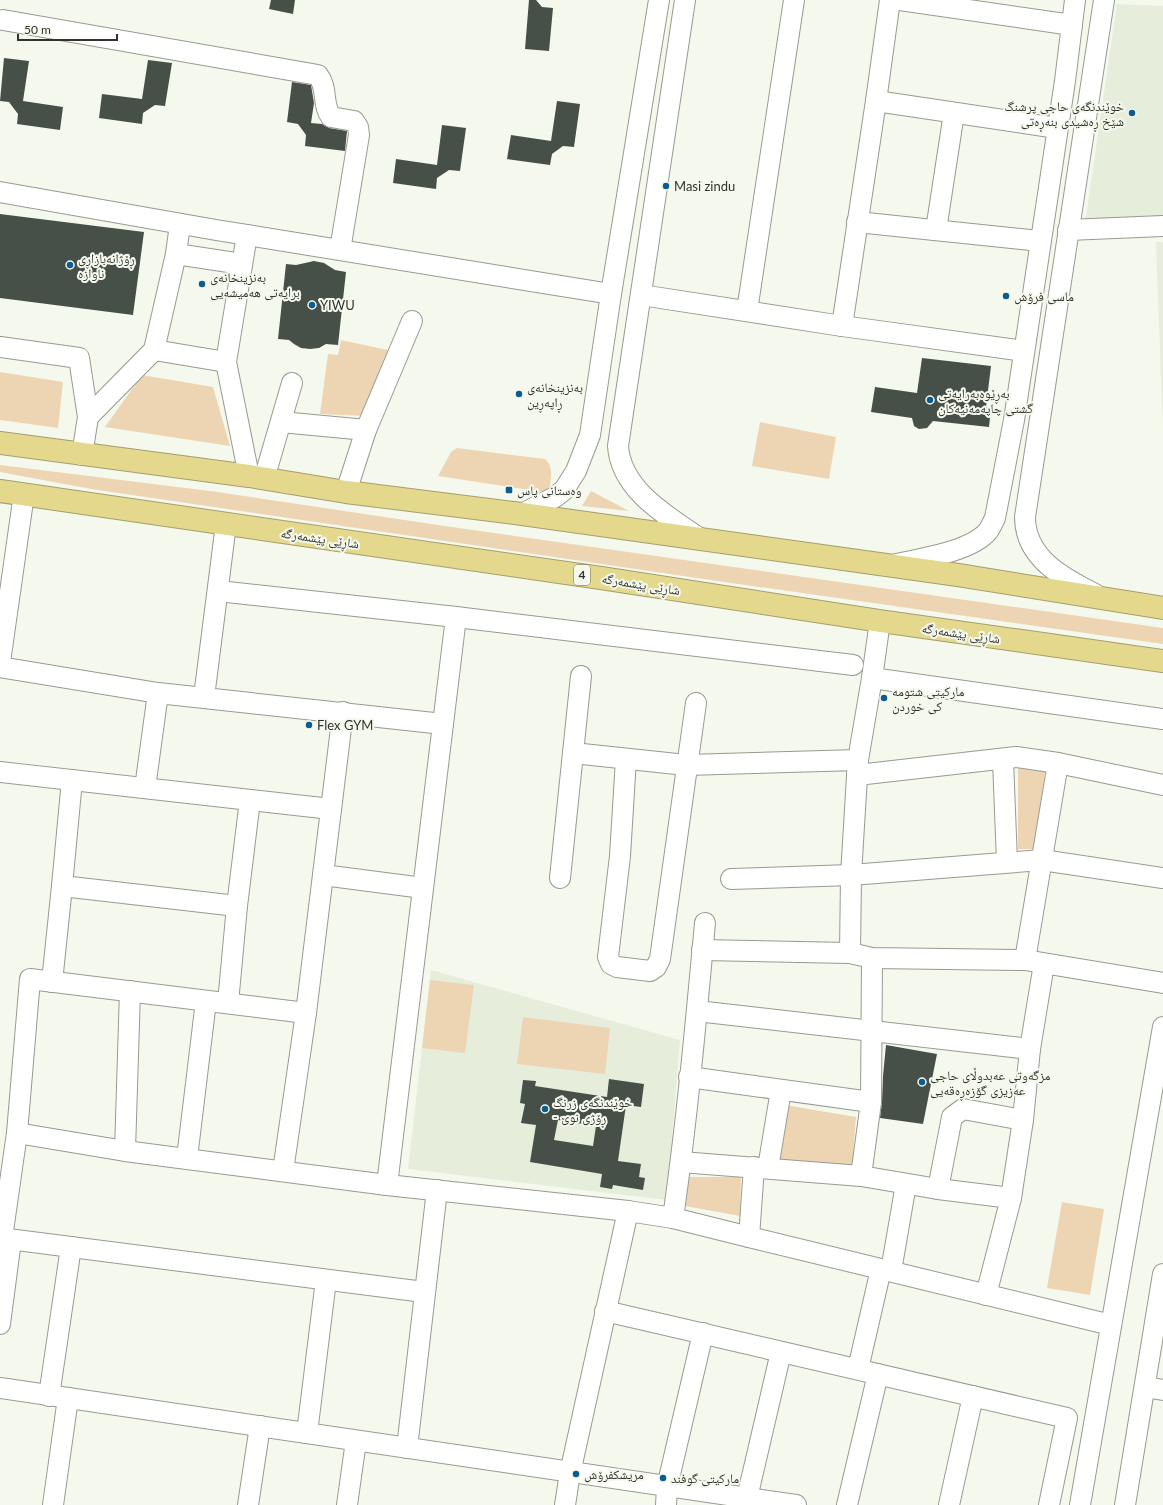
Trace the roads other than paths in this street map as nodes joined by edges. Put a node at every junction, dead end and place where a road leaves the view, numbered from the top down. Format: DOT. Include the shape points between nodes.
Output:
graph roads {
  1 [pos="659,0"];
  2 [pos="685,0"];
  3 [pos="794,0"];
  4 [pos="890,0"];
  5 [pos="900,0"];
  6 [pos="1075,0"];
  7 [pos="1104,0"];
  8 [pos="4,20"];
  9 [pos="1072,25"];
  10 [pos="1065,81"];
  11 [pos="1092,85"];
  12 [pos="646,88"];
  13 [pos="672,92"];
  14 [pos="876,101"];
  15 [pos="954,113"];
  16 [pos="1057,128"];
  17 [pos="0,192"];
  18 [pos="857,222"];
  19 [pos="180,224"];
  20 [pos="1163,226"];
  21 [pos="936,230"];
  22 [pos="1068,230"];
  23 [pos="247,234"];
  24 [pos="1040,241"];
  25 [pos="340,250"];
  26 [pos="176,254"];
  27 [pos="242,264"];
  28 [pos="611,294"];
  29 [pos="640,295"];
  30 [pos="747,311"];
  31 [pos="412,321"];
  32 [pos="842,326"];
  33 [pos="0,347"];
  34 [pos="154,350"];
  35 [pos="1024,351"];
  36 [pos="226,362"];
  37 [pos="292,383"];
  38 [pos="88,417"];
  39 [pos="1014,420"];
  40 [pos="281,422"];
  41 [pos="1040,424"];
  42 [pos="366,430"];
  43 [pos="590,435"];
  44 [pos="618,439"];
  45 [pos="0,444"];
  46 [pos="82,455"];
  47 [pos="257,478"];
  48 [pos="0,491"];
  49 [pos="346,492"];
  50 [pos="24,494"];
  51 [pos="522,514"];
  52 [pos="226,524"];
  53 [pos="702,540"];
  54 [pos="7,566"];
  55 [pos="888,566"];
  56 [pos="218,590"];
  57 [pos="1105,599"];
  58 [pos="1163,608"];
  59 [pos="456,617"];
  60 [pos="880,622"];
  61 [pos="1163,661"];
  62 [pos="0,662"];
  63 [pos="853,665"];
  64 [pos="0,667"];
  65 [pos="581,676"];
  66 [pos="872,678"];
  67 [pos="158,693"];
  68 [pos="204,697"];
  69 [pos="696,703"];
  70 [pos="343,712"];
  71 [pos="1163,719"];
  72 [pos="443,724"];
  73 [pos="573,753"];
  74 [pos="626,759"];
  75 [pos="1003,760"];
  76 [pos="1058,763"];
  77 [pos="686,765"];
  78 [pos="857,767"];
  79 [pos="0,772"];
  80 [pos="72,780"];
  81 [pos="1163,786"];
  82 [pos="145,788"];
  83 [pos="250,800"];
  84 [pos="331,809"];
  85 [pos="1042,860"];
  86 [pos="1007,862"];
  87 [pos="323,874"];
  88 [pos="851,875"];
  89 [pos="560,878"];
  90 [pos="1163,878"];
  91 [pos="731,879"];
  92 [pos="62,886"];
  93 [pos="423,888"];
  94 [pos="237,906"];
  95 [pos="704,923"];
  96 [pos="702,950"];
  97 [pos="850,953"];
  98 [pos="872,958"];
  99 [pos="1035,962"];
  100 [pos="52,982"];
  101 [pos="1163,983"];
  102 [pos="130,991"];
  103 [pos="206,1001"];
  104 [pos="228,1003"];
  105 [pos="697,1011"];
  106 [pos="306,1013"];
  107 [pos="1163,1027"];
  108 [pos="871,1032"];
  109 [pos="1030,1050"];
  110 [pos="689,1077"];
  111 [pos="781,1090"];
  112 [pos="871,1102"];
  113 [pos="1023,1120"];
  114 [pos="17,1133"];
  115 [pos="125,1151"];
  116 [pos="187,1158"];
  117 [pos="681,1162"];
  118 [pos="761,1168"];
  119 [pos="283,1171"];
  120 [pos="861,1176"];
  121 [pos="387,1184"];
  122 [pos="906,1184"];
  123 [pos="938,1189"];
  124 [pos="437,1190"];
  125 [pos="1011,1198"];
  126 [pos="628,1211"];
  127 [pos="673,1218"];
  128 [pos="749,1238"];
  129 [pos="4,1239"];
  130 [pos="70,1248"];
  131 [pos="886,1270"];
  132 [pos="326,1280"];
  133 [pos="1162,1284"];
  134 [pos="424,1292"];
  135 [pos="986,1294"];
  136 [pos="605,1311"];
  137 [pos="0,1324"];
  138 [pos="1111,1325"];
  139 [pos="703,1333"];
  140 [pos="781,1352"];
  141 [pos="858,1369"];
  142 [pos="878,1374"];
  143 [pos="0,1388"];
  144 [pos="1154,1388"];
  145 [pos="973,1396"];
  146 [pos="58,1397"];
  147 [pos="260,1426"];
  148 [pos="307,1433"];
  149 [pos="356,1441"];
  150 [pos="407,1448"];
  151 [pos="570,1473"];
  152 [pos="666,1496"];
  153 [pos="747,1498"];
  154 [pos="768,1503"];
  155 [pos="58,1504"];
  156 [pos="248,1505"];
  157 [pos="347,1505"];
  158 [pos="565,1505"];
  159 [pos="796,1505"];
  160 [pos="847,1505"];
  161 [pos="949,1505"];
  162 [pos="1049,1505"];
  163 [pos="1080,1505"];
  164 [pos="1125,1505"];
  1 -- 12 [label="street"];
  2 -- 13 [label="street"];
  3 -- 30 [label="street"];
  4 -- 14 [label="street"];
  5 -- 9 [label="street"];
  6 -- 9 [label="street"];
  7 -- 11 [label="street"];
  8 -- 25 [label="street" via="318,75 323,81 326,111 331,117 354,121 358,127 359,135"];
  9 -- 10 [label="street"];
  10 -- 11 [label="street"];
  10 -- 16 [label="street"];
  11 -- 22 [label="street"];
  12 -- 13 [label="street"];
  12 -- 28 [label="street"];
  13 -- 29 [label="street"];
  14 -- 15 [label="street"];
  14 -- 18 [label="street"];
  15 -- 16 [label="street"];
  15 -- 21 [label="street"];
  16 -- 24 [label="street"];
  17 -- 19 [label="street"];
  18 -- 21 [label="street"];
  18 -- 32 [label="street"];
  19 -- 23 [label="street"];
  19 -- 26 [label="street"];
  20 -- 22 [label="street"];
  21 -- 24 [label="street"];
  22 -- 41 [label="street"];
  23 -- 25 [label="street"];
  23 -- 27 [label="street"];
  24 -- 35 [label="street"];
  25 -- 28 [label="street"];
  26 -- 27 [label="street"];
  26 -- 34 [label="street"];
  27 -- 36 [label="street"];
  28 -- 43 [label="street"];
  29 -- 30 [label="street"];
  29 -- 44 [label="street"];
  30 -- 32 [label="street"];
  31 -- 42 [label="street"];
  32 -- 35 [label="street"];
  33 -- 38 [label="street" via="79,358"];
  34 -- 36 [label="street"];
  34 -- 38 [label="street"];
  35 -- 39 [label="street"];
  36 -- 47 [label="street"];
  37 -- 40 [label="street"];
  38 -- 46 [label="street"];
  39 -- 41 [label="street"];
  39 -- 55 [label="street" via="998,509 988,531 977,540 958,549"];
  40 -- 42 [label="street"];
  40 -- 47 [label="street"];
  41 -- 57 [label="street" via="1025,511 1025,524 1030,542 1040,557 1054,570 1072,583"];
  42 -- 49 [label="street"];
  43 -- 44 [label="street"];
  43 -- 51 [label="street" via="576,472 564,490"];
  44 -- 53 [label="street" via="618,453 622,466 637,489 659,510"];
  45 -- 46 [label="highway"];
  46 -- 47 [label="highway"];
  47 -- 49 [label="highway"];
  48 -- 50 [label="highway, شاڕێی پێشمەرگە / 4"];
  49 -- 51 [label="highway"];
  50 -- 52 [label="highway, شاڕێی پێشمەرگە / 4"];
  50 -- 54 [label="street"];
  51 -- 53 [label="highway"];
  52 -- 56 [label="street"];
  52 -- 60 [label="highway, شاڕێی پێشمەرگە / 4" via="601,578"];
  53 -- 55 [label="highway"];
  54 -- 62 [label="street"];
  55 -- 57 [label="highway"];
  56 -- 59 [label="street"];
  56 -- 68 [label="street"];
  57 -- 58 [label="highway"];
  59 -- 63 [label="street"];
  59 -- 72 [label="street"];
  60 -- 61 [label="highway, شاڕێی پێشمەرگە / 4"];
  60 -- 66 [label="street"];
  64 -- 67 [label="street"];
  65 -- 73 [label="street"];
  66 -- 71 [label="street"];
  66 -- 78 [label="street"];
  67 -- 68 [label="street"];
  67 -- 82 [label="street"];
  68 -- 70 [label="street"];
  69 -- 77 [label="street"];
  70 -- 72 [label="street"];
  70 -- 84 [label="street"];
  72 -- 93 [label="street"];
  73 -- 74 [label="street"];
  73 -- 89 [label="street"];
  74 -- 77 [label="street"];
  74 -- 77 [label="street" via="620,856 608,957 611,964 617,967 650,971 656,967 660,959"];
  75 -- 76 [label="street" via="1016,757"];
  75 -- 78 [label="street"];
  75 -- 86 [label="street"];
  76 -- 81 [label="street"];
  76 -- 85 [label="street"];
  77 -- 78 [label="street"];
  78 -- 88 [label="street"];
  79 -- 80 [label="street"];
  80 -- 82 [label="street"];
  80 -- 92 [label="street"];
  82 -- 83 [label="street"];
  83 -- 84 [label="street"];
  83 -- 94 [label="street"];
  84 -- 87 [label="street"];
  85 -- 86 [label="street"];
  85 -- 90 [label="street"];
  85 -- 99 [label="street"];
  86 -- 88 [label="street"];
  87 -- 93 [label="street"];
  87 -- 106 [label="street"];
  88 -- 91 [label="street"];
  88 -- 97 [label="street"];
  92 -- 94 [label="street"];
  92 -- 100 [label="street"];
  93 -- 121 [label="street"];
  94 -- 104 [label="street"];
  95 -- 96 [label="street"];
  96 -- 97 [label="street"];
  96 -- 105 [label="street"];
  97 -- 98 [label="street"];
  98 -- 99 [label="street"];
  98 -- 108 [label="street"];
  99 -- 101 [label="street"];
  99 -- 109 [label="street"];
  100 -- 102 [label="street"];
  100 -- 114 [label="street" via="30,979"];
  102 -- 103 [label="street"];
  102 -- 115 [label="street"];
  103 -- 104 [label="street"];
  103 -- 116 [label="street"];
  104 -- 106 [label="street"];
  105 -- 108 [label="street"];
  105 -- 110 [label="street"];
  106 -- 119 [label="street"];
  107 -- 138 [label="street"];
  108 -- 109 [label="street"];
  108 -- 112 [label="street"];
  109 -- 113 [label="street"];
  110 -- 111 [label="street"];
  110 -- 117 [label="street"];
  111 -- 112 [label="street"];
  111 -- 118 [label="street"];
  112 -- 120 [label="street"];
  113 -- 123 [label="street" via="963,1109 952,1117"];
  113 -- 125 [label="street"];
  114 -- 115 [label="street"];
  114 -- 129 [label="street"];
  115 -- 116 [label="street"];
  116 -- 119 [label="street"];
  117 -- 118 [label="street"];
  117 -- 127 [label="street"];
  118 -- 120 [label="street"];
  118 -- 128 [label="street"];
  119 -- 121 [label="street"];
  120 -- 122 [label="street"];
  121 -- 124 [label="street"];
  122 -- 123 [label="street"];
  122 -- 131 [label="street"];
  123 -- 125 [label="street"];
  124 -- 126 [label="street"];
  124 -- 134 [label="street"];
  125 -- 135 [label="street"];
  126 -- 127 [label="street"];
  126 -- 136 [label="street"];
  127 -- 128 [label="street"];
  128 -- 131 [label="street"];
  129 -- 130 [label="street"];
  129 -- 137 [label="street"];
  130 -- 132 [label="street"];
  130 -- 146 [label="street"];
  131 -- 135 [label="street"];
  131 -- 141 [label="street"];
  132 -- 134 [label="street"];
  132 -- 148 [label="street"];
  133 -- 144 [label="street"];
  134 -- 150 [label="street"];
  135 -- 138 [label="street"];
  136 -- 139 [label="street"];
  136 -- 151 [label="street"];
  138 -- 163 [label="street"];
  139 -- 140 [label="street"];
  139 -- 152 [label="street"];
  140 -- 141 [label="street"];
  140 -- 153 [label="street"];
  141 -- 142 [label="street"];
  142 -- 145 [label="street"];
  142 -- 160 [label="street"];
  143 -- 146 [label="street"];
  144 -- 164 [label="street"];
  145 -- 161 [label="street"];
  145 -- 162 [label="street" via="1067,1418"];
  146 -- 147 [label="street"];
  146 -- 155 [label="street"];
  147 -- 148 [label="street"];
  147 -- 156 [label="street"];
  148 -- 149 [label="street"];
  149 -- 150 [label="street"];
  149 -- 157 [label="street"];
  150 -- 151 [label="street"];
  151 -- 152 [label="street"];
  151 -- 158 [label="street"];
  152 -- 153 [label="street"];
  153 -- 154 [label="street"];
  154 -- 159 [label="street"];
}
